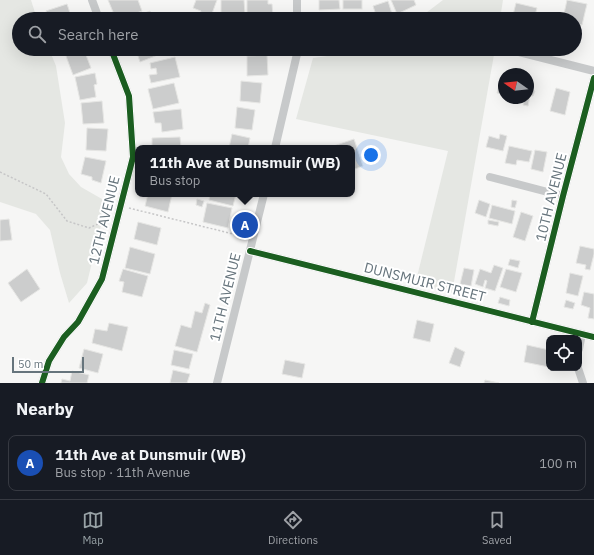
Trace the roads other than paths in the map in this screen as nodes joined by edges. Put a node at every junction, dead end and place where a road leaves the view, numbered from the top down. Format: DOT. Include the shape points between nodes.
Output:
graph roads {
  1 [pos="92,0"];
  2 [pos="297,0"];
  3 [pos="96,12"];
  4 [pos="297,12"];
  5 [pos="114,56"];
  6 [pos="297,56"];
  7 [pos="535,56"];
  8 [pos="594,71"];
  9 [pos="594,78"];
  10 [pos="276,145"];
  11 [pos="490,177"];
  12 [pos="563,196"];
  13 [pos="263,197"];
  14 [pos="250,251"];
  15 [pos="532,322"];
  16 [pos="582,334"];
  17 [pos="594,337"];
  18 [pos="579,371"];
  19 [pos="42,383"];
  20 [pos="217,383"];
  21 [pos="583,383"];
  1 -- 3 [label="street"];
  2 -- 4 [label="street"];
  5 -- 19 [label="street, 12TH AVENUE" via="129,96 133,157 102,279 78,322 48,361"];
  6 -- 10 [label="street"];
  7 -- 8 [label="street"];
  9 -- 12 [label="street, 10TH AVENUE"];
  11 -- 12 [label="street"];
  12 -- 15 [label="street, 10TH AVENUE"];
  13 -- 14 [label="street, 11TH AVENUE"];
  14 -- 15 [label="street, DUNSMUIR STREET"];
  14 -- 20 [label="street, 11TH AVENUE"];
  15 -- 16 [label="street, DUNSMUIR STREET"];
  16 -- 17 [label="street, DUNSMUIR STREET"];
  18 -- 21 [label="street"];
}
